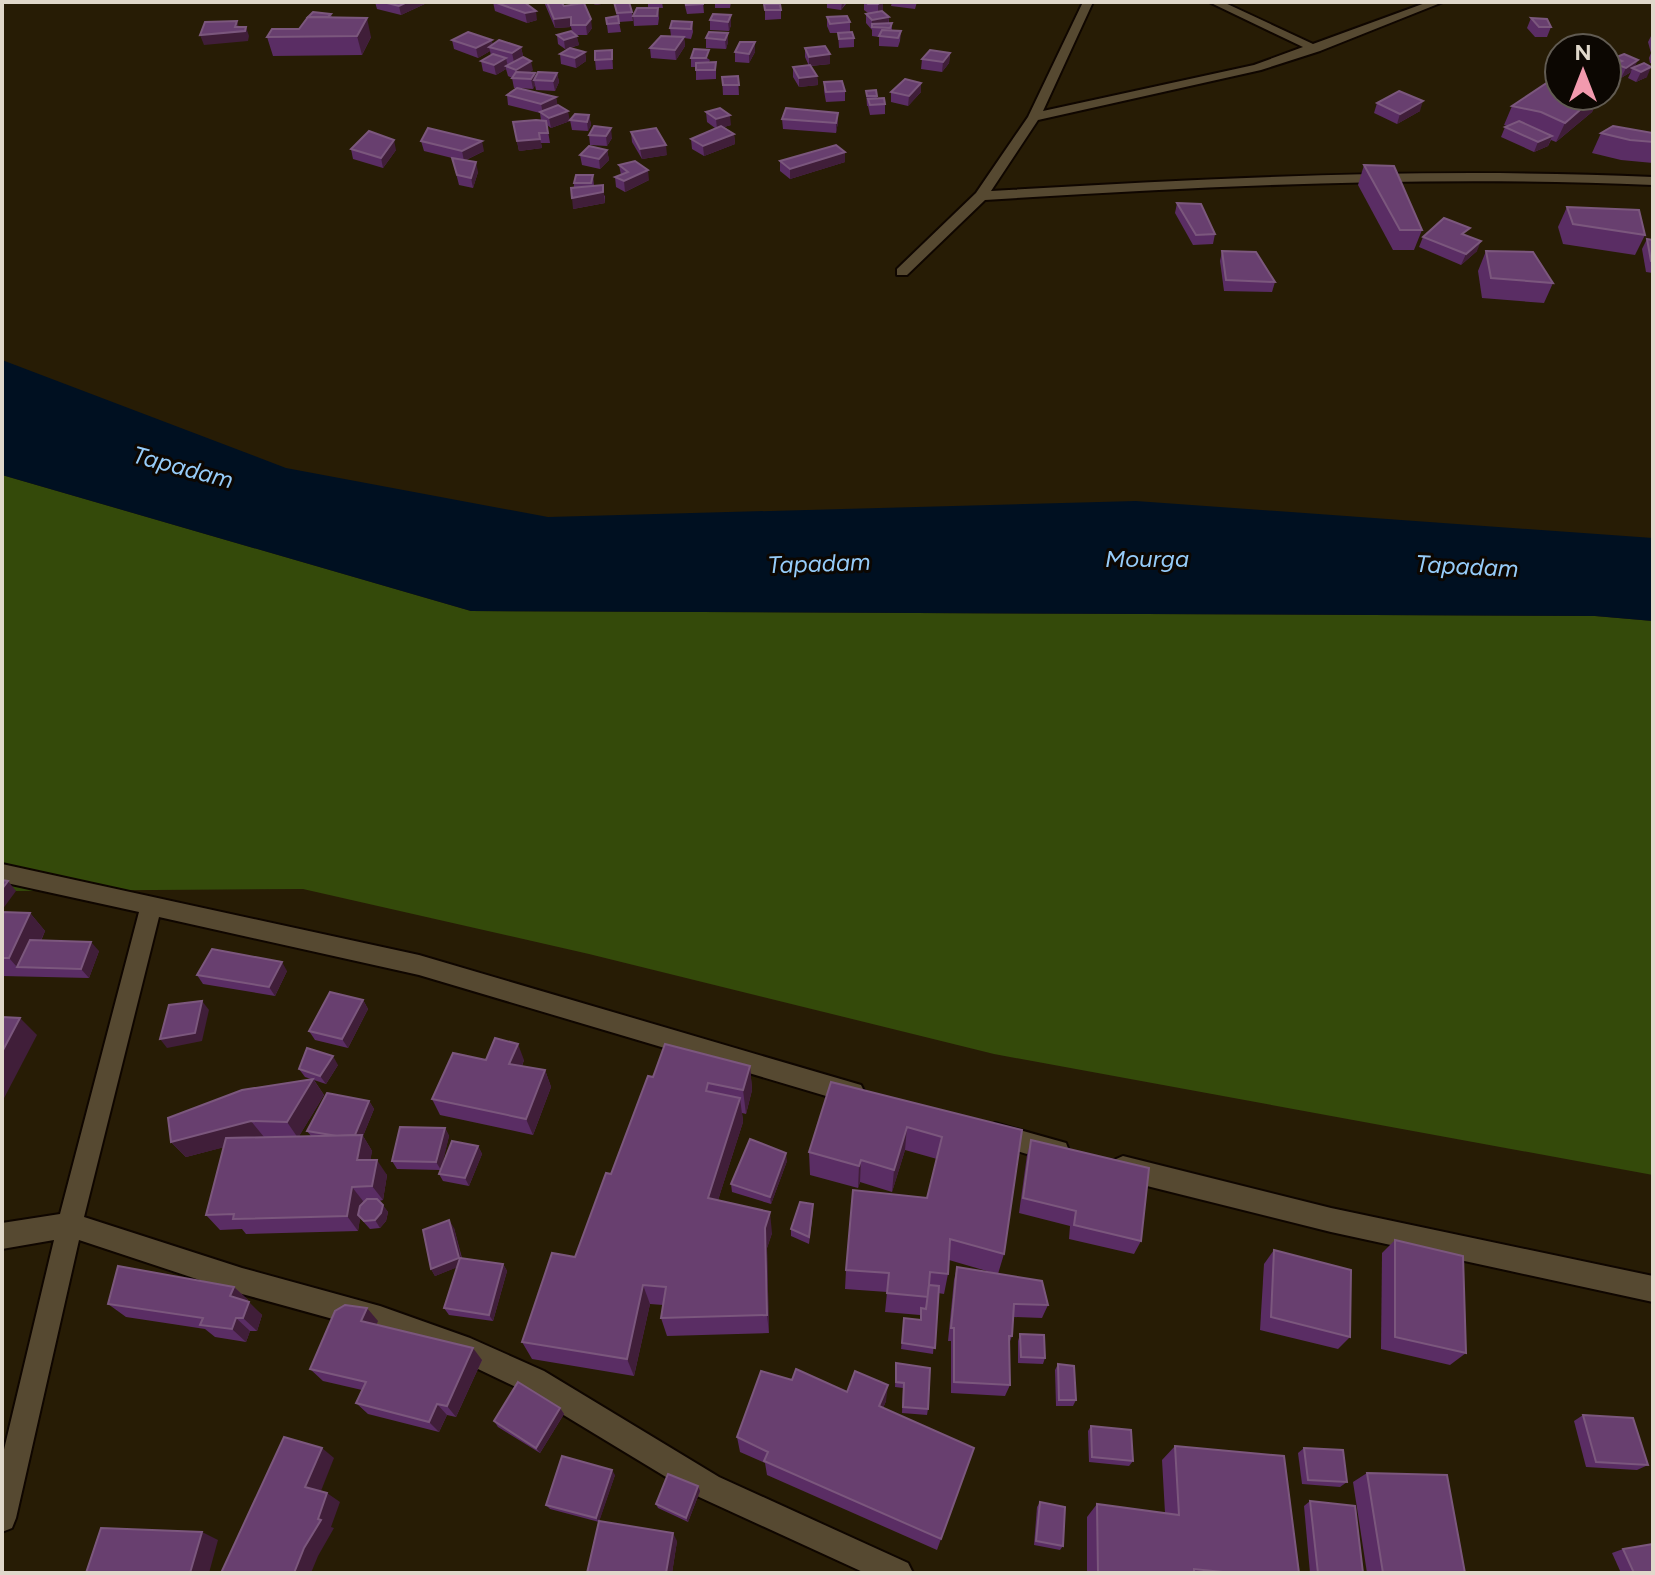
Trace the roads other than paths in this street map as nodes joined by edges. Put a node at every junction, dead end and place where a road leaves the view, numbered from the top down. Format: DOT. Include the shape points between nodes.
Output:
graph roads {
  1 [pos="1088,2"];
  2 [pos="1214,2"];
  3 [pos="1438,2"];
  4 [pos="1316,49"];
  5 [pos="1034,117"];
  6 [pos="1653,181"];
  7 [pos="981,196"];
  8 [pos="902,272"];
  9 [pos="2,873"];
  10 [pos="152,904"];
  11 [pos="877,1100"];
  12 [pos="965,1125"];
  13 [pos="70,1225"];
  14 [pos="2,1236"];
  15 [pos="1653,1289"];
  16 [pos="2,1518"];
  17 [pos="898,1573"];
  1 -- 5 [label="street"];
  2 -- 4 [label="street"];
  3 -- 4 [label="street"];
  4 -- 5 [label="street" via="1257,68"];
  5 -- 7 [label="street"];
  6 -- 7 [label="street" via="1472,174 1176,183"];
  7 -- 8 [label="street"];
  9 -- 10 [label="street"];
  10 -- 11 [label="street" via="419,965"];
  10 -- 13 [label="street"];
  12 -- 15 [label="street" via="1331,1220"];
  13 -- 14 [label="street"];
  13 -- 16 [label="street"];
  13 -- 17 [label="street" via="461,1347 534,1381 709,1487"];
}
